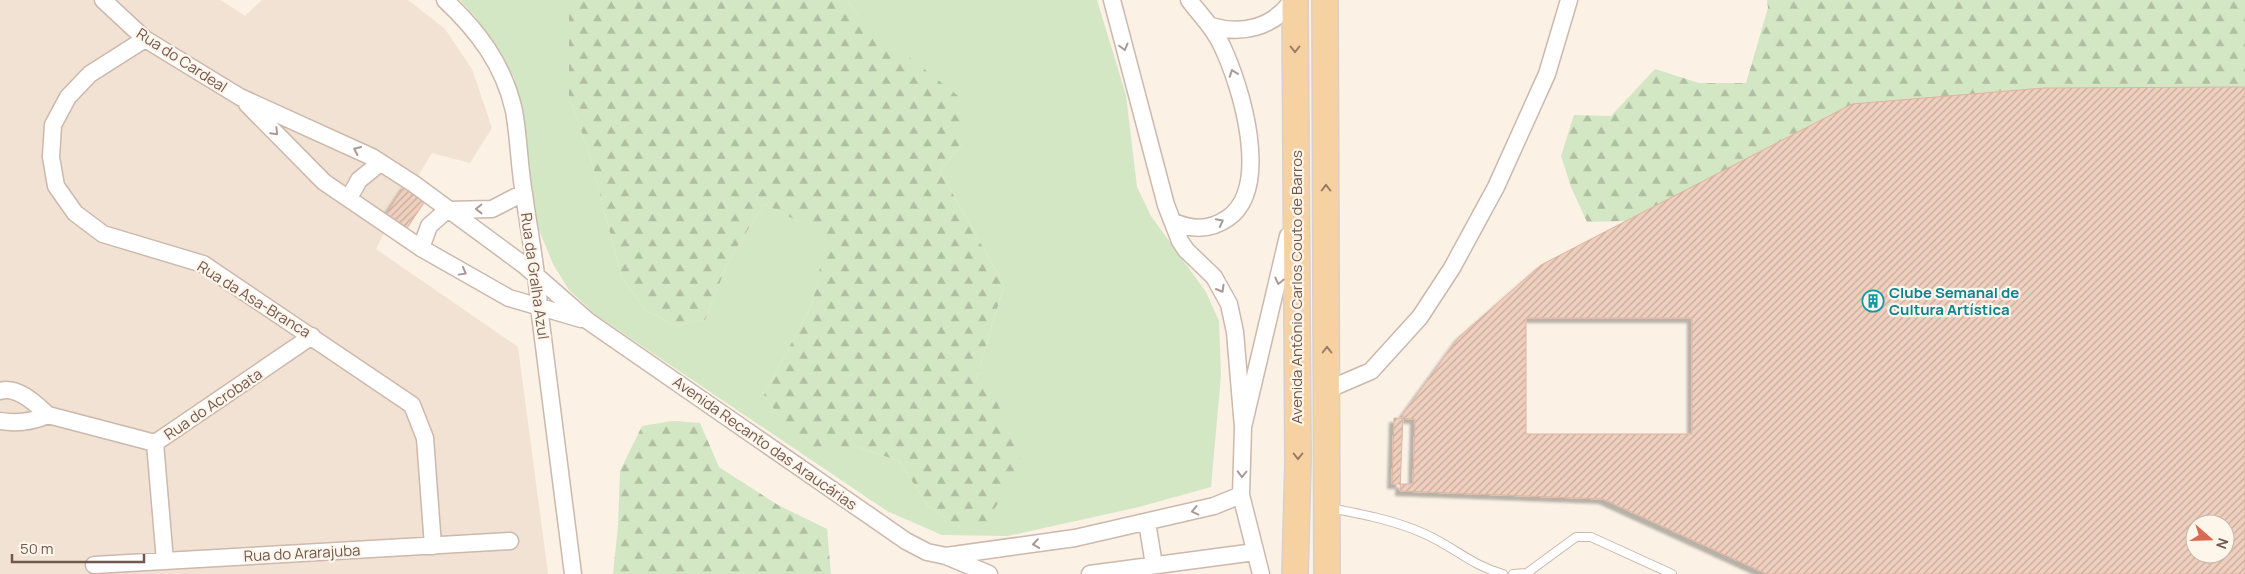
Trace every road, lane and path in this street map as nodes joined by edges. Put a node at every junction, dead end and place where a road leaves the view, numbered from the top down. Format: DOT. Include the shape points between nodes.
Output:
graph roads {
  1 [pos="103,0"];
  2 [pos="445,0"];
  3 [pos="1112,0"];
  4 [pos="1189,0"];
  5 [pos="1294,0"];
  6 [pos="1325,0"];
  7 [pos="1569,0"];
  8 [pos="1211,26"];
  9 [pos="145,39"];
  10 [pos="240,97"];
  11 [pos="380,162"];
  12 [pos="523,193"];
  13 [pos="349,198"];
  14 [pos="1296,199"];
  15 [pos="447,210"];
  16 [pos="1174,222"];
  17 [pos="421,248"];
  18 [pos="538,278"];
  19 [pos="539,306"];
  20 [pos="588,321"];
  21 [pos="312,336"];
  22 [pos="1327,390"];
  23 [pos="0,391"];
  24 [pos="48,415"];
  25 [pos="0,421"];
  26 [pos="1243,427"];
  27 [pos="155,443"];
  28 [pos="1241,495"];
  29 [pos="1327,508"];
  30 [pos="1147,522"];
  31 [pos="510,542"];
  32 [pos="433,546"];
  33 [pos="1255,552"];
  34 [pos="946,556"];
  35 [pos="165,561"];
  36 [pos="94,565"];
  37 [pos="1154,565"];
  38 [pos="1526,573"];
  39 [pos="573,574"];
  40 [pos="989,574"];
  41 [pos="1090,574"];
  42 [pos="1261,574"];
  43 [pos="1295,574"];
  44 [pos="1327,574"];
  45 [pos="1503,574"];
  46 [pos="1513,574"];
  47 [pos="1672,574"];
  1 -- 9 [label="street, Rua do Cardeal"];
  2 -- 12 [label="street, Rua da Gralha Azul" via="484,41 502,72 514,111"];
  3 -- 16 [label="street, one-way" via="1166,205"];
  4 -- 8 [label="street"];
  5 -- 8 [label="street" via="1274,18 1255,28 1233,30"];
  5 -- 14 [label="main road, Avenida Antônio Carlos Couto de Barros, one-way"];
  22 -- 6 [label="main road, Avenida Antônio Carlos Couto de Barros, one-way"];
  7 -- 22 [label="street" via="1547,74 1496,187 1452,268 1420,316 1371,371"];
  16 -- 8 [label="street, one-way" via="1202,228 1221,223 1237,210 1248,186 1250,156 1244,110 1231,66"];
  9 -- 10 [label="street, Rua do Cardeal"];
  9 -- 21 [label="street, Rua da Asa-Branca" via="90,74 68,97 53,125 51,157 56,186 75,213 103,234 203,264"];
  11 -- 10 [label="street, Avenida Recanto das Araucárias, one-way"];
  10 -- 13 [label="street, Avenida Recanto das Araucárias, one-way" via="324,182"];
  11 -- 13 [label="street" via="359,180"];
  11 -- 15 [label="street, Avenida Recanto das Araucárias"];
  12 -- 15 [label="street, one-way" via="492,209"];
  12 -- 18 [label="street, Rua da Gralha Azul"];
  13 -- 17 [label="street, Avenida Recanto das Araucárias"];
  14 -- 26 [label="street, one-way"];
  14 -- 43 [label="main road, Avenida Antônio Carlos Couto de Barros, one-way" via="1298,461"];
  15 -- 17 [label="street" via="429,226"];
  15 -- 18 [label="street, Avenida Recanto das Araucárias"];
  16 -- 26 [label="street, one-way" via="1186,250 1214,277 1229,304 1236,332"];
  17 -- 19 [label="street, Avenida Recanto das Araucárias, one-way" via="509,298"];
  18 -- 19 [label="street, Rua da Gralha Azul"];
  18 -- 20 [label="street, Avenida Recanto das Araucárias"];
  19 -- 20 [label="street, Avenida Recanto das Araucárias"];
  19 -- 39 [label="street, Rua da Gralha Azul"];
  20 -- 34 [label="street, Avenida Recanto das Araucárias" via="906,541 926,552"];
  21 -- 27 [label="street, Rua do Acrobata"];
  21 -- 32 [label="street, Rua da Asa-Branca" via="412,405 425,438"];
  22 -- 29 [label="main road, Avenida Antônio Carlos Couto de Barros"];
  23 -- 24 [label="street, Rua do Acrobata" via="19,393"];
  24 -- 25 [label="street" via="33,422"];
  24 -- 27 [label="street, Rua do Acrobata"];
  26 -- 28 [label="street, one-way"];
  27 -- 35 [label="street"];
  28 -- 30 [label="street, Avenida Recanto das Araucárias, one-way" via="1214,506"];
  28 -- 33 [label="street"];
  29 -- 44 [label="main road, Avenida Antônio Carlos Couto de Barros"];
  29 -- 45 [label="lane" via="1376,516 1426,534 1484,569"];
  30 -- 34 [label="street, Avenida Recanto das Araucárias, one-way" via="1074,538"];
  30 -- 37 [label="street"];
  31 -- 32 [label="street, Rua do Ararajuba"];
  32 -- 35 [label="street, Rua do Ararajuba"];
  33 -- 37 [label="street"];
  33 -- 42 [label="street"];
  34 -- 40 [label="street, Avenida Recanto das Araucárias"];
  35 -- 36 [label="street, Rua do Ararajuba"];
  37 -- 41 [label="street"];
  38 -- 46 [label="lane"];
  38 -- 47 [label="lane" via="1576,537 1591,537"];
}
